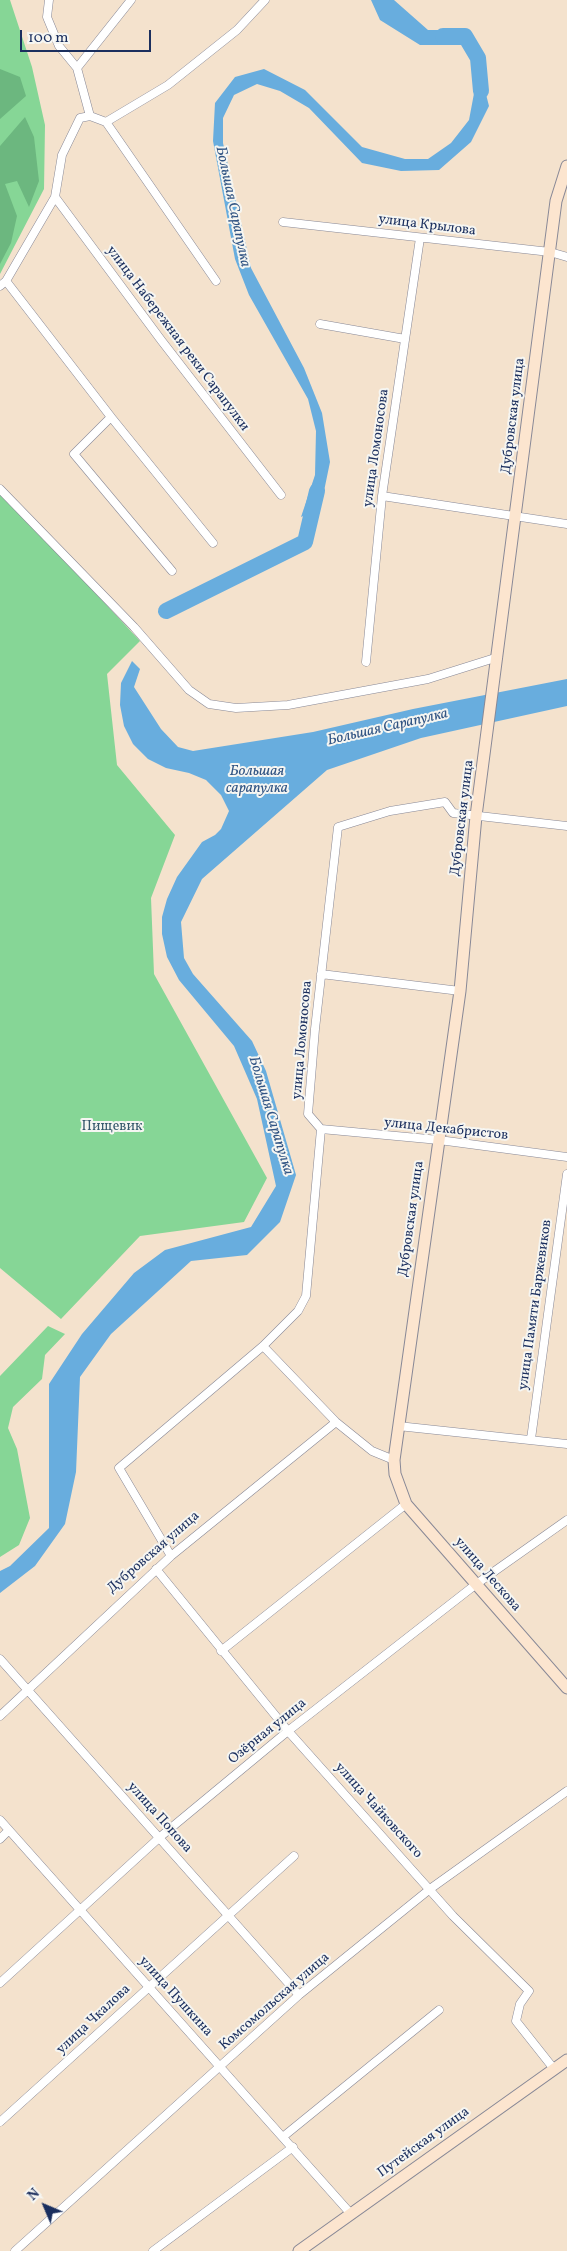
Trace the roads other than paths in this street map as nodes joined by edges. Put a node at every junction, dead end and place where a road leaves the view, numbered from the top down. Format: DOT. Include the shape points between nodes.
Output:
graph roads {
  1 [pos="49,0"];
  2 [pos="131,0"];
  3 [pos="265,0"];
  4 [pos="77,68"];
  5 [pos="90,116"];
  6 [pos="106,122"];
  7 [pos="567,166"];
  8 [pos="55,197"];
  9 [pos="282,222"];
  10 [pos="420,238"];
  11 [pos="550,252"];
  12 [pos="567,257"];
  13 [pos="216,281"];
  14 [pos="3,283"];
  15 [pos="320,324"];
  16 [pos="405,339"];
  17 [pos="111,417"];
  18 [pos="0,489"];
  19 [pos="281,495"];
  20 [pos="382,496"];
  21 [pos="516,517"];
  22 [pos="567,524"];
  23 [pos="213,542"];
  24 [pos="172,571"];
  25 [pos="366,662"];
  26 [pos="497,663"];
  27 [pos="476,816"];
  28 [pos="567,826"];
  29 [pos="321,974"];
  30 [pos="460,991"];
  31 [pos="321,1129"];
  32 [pos="439,1140"];
  33 [pos="567,1157"];
  34 [pos="567,1174"];
  35 [pos="263,1346"];
  36 [pos="336,1422"];
  37 [pos="398,1426"];
  38 [pos="531,1439"];
  39 [pos="567,1444"];
  40 [pos="394,1460"];
  41 [pos="396,1474"];
  42 [pos="406,1504"];
  43 [pos="567,1520"];
  44 [pos="170,1556"];
  45 [pos="156,1569"];
  46 [pos="475,1585"];
  47 [pos="221,1651"];
  48 [pos="0,1659"];
  49 [pos="567,1688"];
  50 [pos="27,1689"];
  51 [pos="0,1716"];
  52 [pos="288,1731"];
  53 [pos="567,1791"];
  54 [pos="0,1820"];
  55 [pos="9,1830"];
  56 [pos="160,1837"];
  57 [pos="0,1840"];
  58 [pos="294,1856"];
  59 [pos="430,1889"];
  60 [pos="80,1910"];
  61 [pos="228,1915"];
  62 [pos="0,1983"];
  63 [pos="149,1987"];
  64 [pos="299,1995"];
  65 [pos="439,2010"];
  66 [pos="567,2060"];
  67 [pos="220,2066"];
  68 [pos="554,2069"];
  69 [pos="0,2122"];
  70 [pos="284,2136"];
  71 [pos="293,2147"];
  72 [pos="350,2214"];
  73 [pos="15,2251"];
  74 [pos="153,2251"];
  75 [pos="299,2251"];
  1 -- 4 [label="street" via="47,17 60,46"];
  2 -- 4 [label="street"];
  3 -- 6 [label="street" via="237,30 188,70"];
  4 -- 5 [label="street"];
  5 -- 6 [label="street"];
  5 -- 8 [label="street" via="80,118 62,155"];
  6 -- 13 [label="street"];
  7 -- 11 [label="street, Дубровская улица" via="556,202"];
  8 -- 14 [label="street"];
  8 -- 19 [label="street, улица Набережная реки Сарапулки" via="160,340"];
  9 -- 10 [label="street, улица Крылова"];
  10 -- 11 [label="street, улица Крылова"];
  10 -- 16 [label="street, улица Ломоносова"];
  11 -- 12 [label="street, улица Крылова"];
  11 -- 21 [label="street, Дубровская улица"];
  14 -- 17 [label="street"];
  15 -- 16 [label="street"];
  16 -- 20 [label="street, улица Ломоносова"];
  17 -- 23 [label="street"];
  17 -- 24 [label="street" via="74,454"];
  18 -- 26 [label="street" via="134,627 190,690 209,704 236,708 288,705"];
  20 -- 21 [label="street"];
  20 -- 25 [label="street, улица Ломоносова"];
  21 -- 22 [label="street"];
  21 -- 26 [label="street, Дубровская улица"];
  26 -- 27 [label="street, Дубровская улица"];
  27 -- 28 [label="street"];
  27 -- 29 [label="street, улица Ломоносова" via="453,813 445,802 390,811 338,826"];
  27 -- 30 [label="street, Дубровская улица"];
  29 -- 30 [label="street"];
  29 -- 31 [label="street, улица Ломоносова" via="308,1114"];
  30 -- 32 [label="street, Дубровская улица"];
  31 -- 32 [label="street, улица Декабристов"];
  31 -- 35 [label="street" via="306,1296 298,1311"];
  32 -- 33 [label="street, улица Декабристов"];
  32 -- 37 [label="street, Дубровская улица"];
  34 -- 38 [label="street, улица Памяти Баржевиков"];
  35 -- 36 [label="street"];
  35 -- 44 [label="street" via="120,1468"];
  36 -- 40 [label="street" via="372,1451"];
  36 -- 44 [label="street, Дубровская улица"];
  37 -- 38 [label="street"];
  37 -- 40 [label="street, Дубровская улица"];
  38 -- 39 [label="street"];
  40 -- 41 [label="street, Дубровская улица"];
  41 -- 42 [label="street, улица Лескова"];
  42 -- 46 [label="street, улица Лескова"];
  42 -- 47 [label="street"];
  43 -- 46 [label="street, Озёрная улица"];
  44 -- 45 [label="street, Дубровская улица"];
  45 -- 47 [label="street, улица Чайковского"];
  45 -- 50 [label="street, Дубровская улица"];
  46 -- 49 [label="street, улица Лескова"];
  46 -- 52 [label="street, Озёрная улица"];
  47 -- 52 [label="street, улица Чайковского"];
  48 -- 50 [label="street, улица Попова"];
  50 -- 51 [label="street, Дубровская улица"];
  50 -- 56 [label="street, улица Попова"];
  52 -- 56 [label="street, Озёрная улица"];
  52 -- 59 [label="street, улица Чайковского"];
  53 -- 59 [label="street, Комсомольская улица"];
  54 -- 55 [label="street, улица Пушкина"];
  55 -- 57 [label="street"];
  55 -- 60 [label="street, улица Пушкина"];
  56 -- 60 [label="street, Озёрная улица"];
  56 -- 61 [label="street, улица Попова"];
  58 -- 61 [label="street, улица Чкалова"];
  59 -- 64 [label="street, Комсомольская улица"];
  59 -- 68 [label="street, улица Чайковского" via="528,1991 516,2020"];
  60 -- 62 [label="street, Озёрная улица"];
  60 -- 63 [label="street, улица Пушкина"];
  61 -- 63 [label="street, улица Чкалова"];
  61 -- 64 [label="street, улица Попова"];
  63 -- 67 [label="street, улица Пушкина"];
  63 -- 69 [label="street, улица Чкалова"];
  64 -- 67 [label="street, Комсомольская улица"];
  65 -- 70 [label="street"];
  66 -- 68 [label="street, Путейская улица"];
  67 -- 70 [label="street, улица Пушкина"];
  67 -- 73 [label="street, Комсомольская улица"];
  68 -- 72 [label="street, Путейская улица"];
  70 -- 71 [label="street, улица Пушкина"];
  71 -- 72 [label="street, улица Пушкина"];
  71 -- 74 [label="street"];
  72 -- 75 [label="street, Путейская улица"];
}
